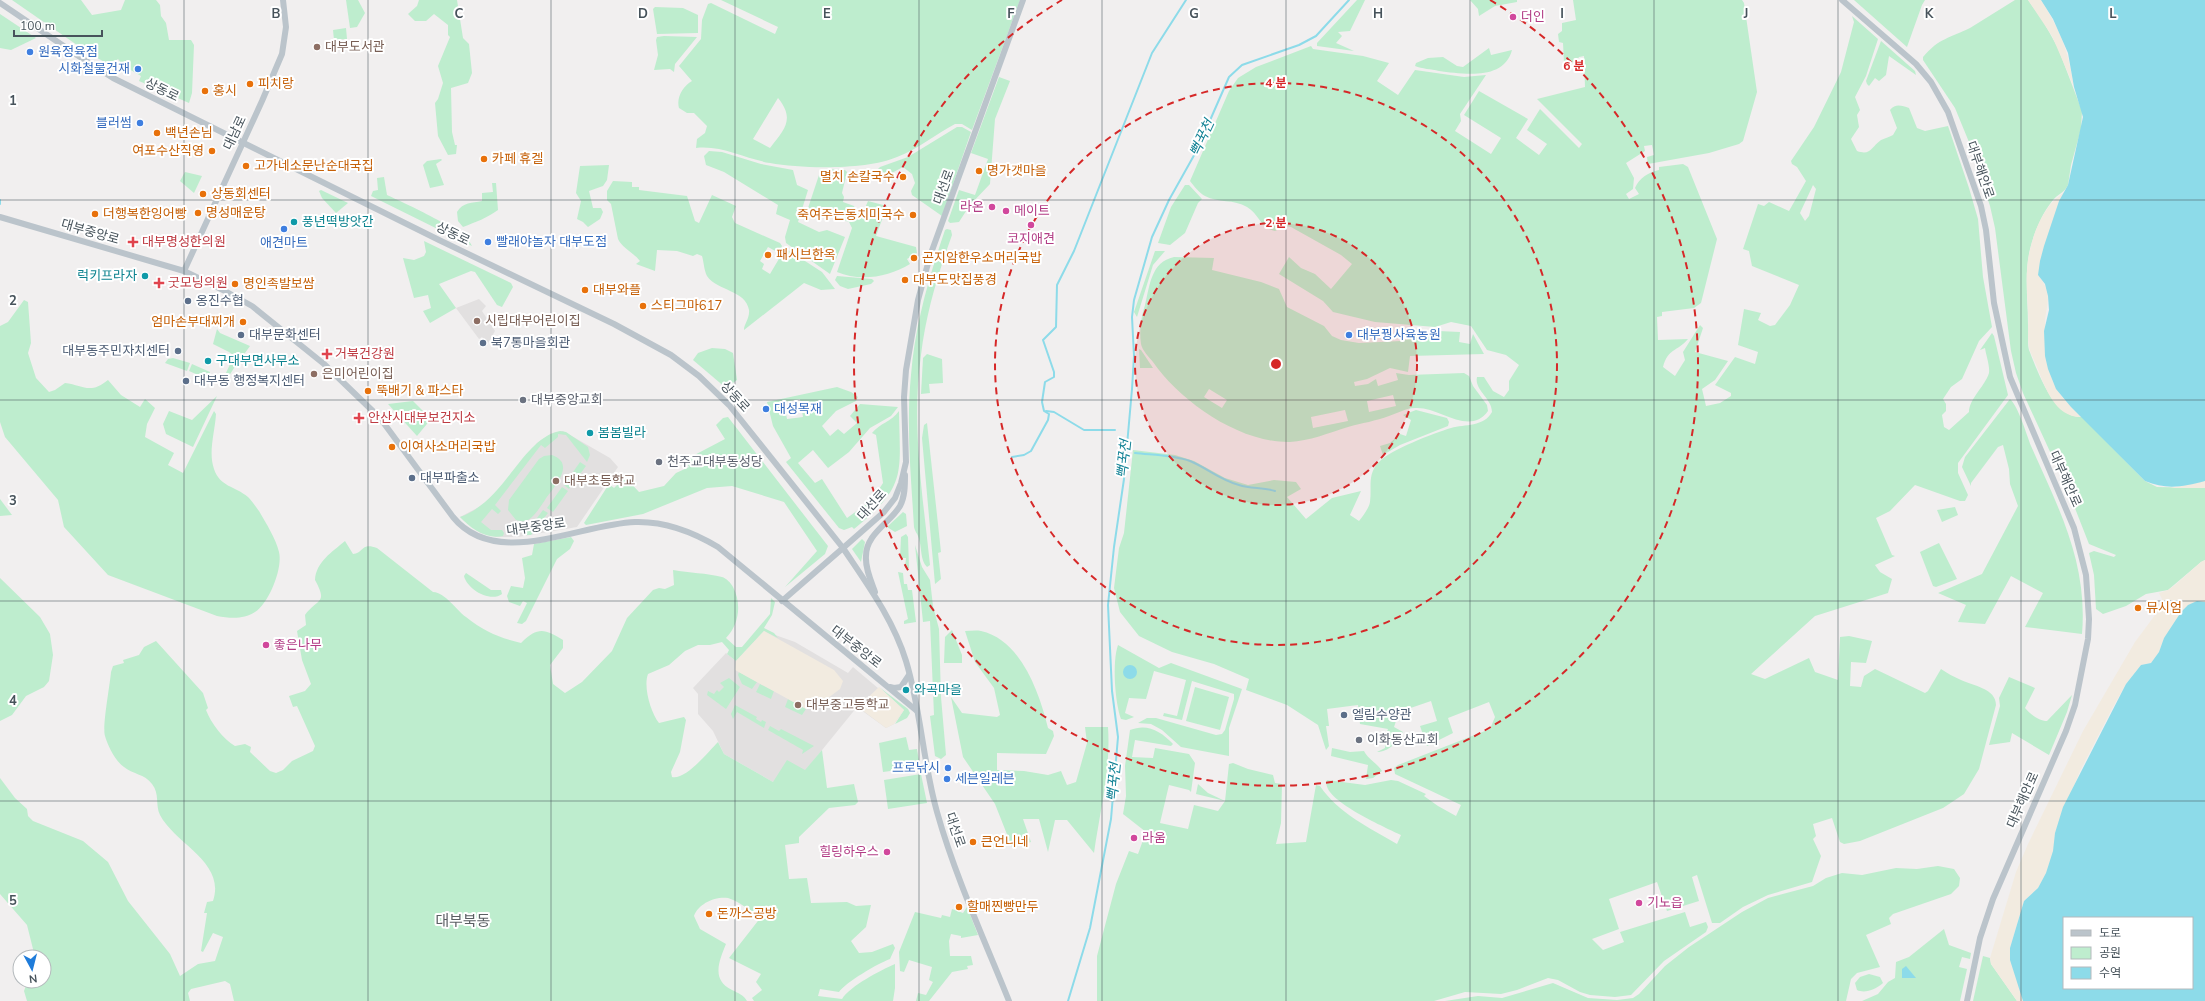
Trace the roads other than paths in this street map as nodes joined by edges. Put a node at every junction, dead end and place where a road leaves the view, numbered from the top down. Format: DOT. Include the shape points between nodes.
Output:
graph roads {
  1 [pos="283,0"];
  2 [pos="1024,0"];
  3 [pos="1842,0"];
  4 [pos="0,3"];
  5 [pos="243,142"];
  6 [pos="0,217"];
  7 [pos="184,271"];
  8 [pos="906,462"];
  9 [pos="843,548"];
  10 [pos="876,597"];
  11 [pos="782,600"];
  12 [pos="909,673"];
  13 [pos="888,687"];
  14 [pos="917,711"];
  15 [pos="1009,1001"];
  16 [pos="1967,1001"];
  1 -- 5 [label="street, 대남로" via="286,26 284,44 272,78"];
  2 -- 8 [label="street, 대선로" via="930,256 918,300 904,397"];
  3 -- 16 [label="street, 대부해안로" via="1916,64 1931,82 1948,112 1981,206 1994,304 2010,377 2074,528 2086,575 2088,638 2075,705 1992,899 1980,938"];
  4 -- 5 [label="street, 상동로" via="114,78"];
  5 -- 7 [label="street, 대남로"];
  5 -- 9 [label="street, 상동로" via="622,328 671,355 699,376 729,406"];
  6 -- 7 [label="street, 대부중앙로"];
  7 -- 11 [label="street, 대부중앙로" via="252,306 355,393 392,431 458,523 474,536 492,542 518,542 626,523 661,524 692,532 718,547"];
  8 -- 9 [label="street, 대선로" via="901,483 890,505"];
  8 -- 10 [label="street" via="905,485 900,505 872,537 866,555"];
  9 -- 10 [label="street, 대선로"];
  9 -- 11 [label="street"];
  10 -- 12 [label="street, 대선로" via="895,632"];
  11 -- 13 [label="street, 대부중앙로"];
  12 -- 13 [label="street" via="908,679 901,686"];
  12 -- 14 [label="street, 대선로"];
  13 -- 14 [label="street, 대부중앙로"];
  14 -- 15 [label="street, 대선로" via="941,827"];
}
